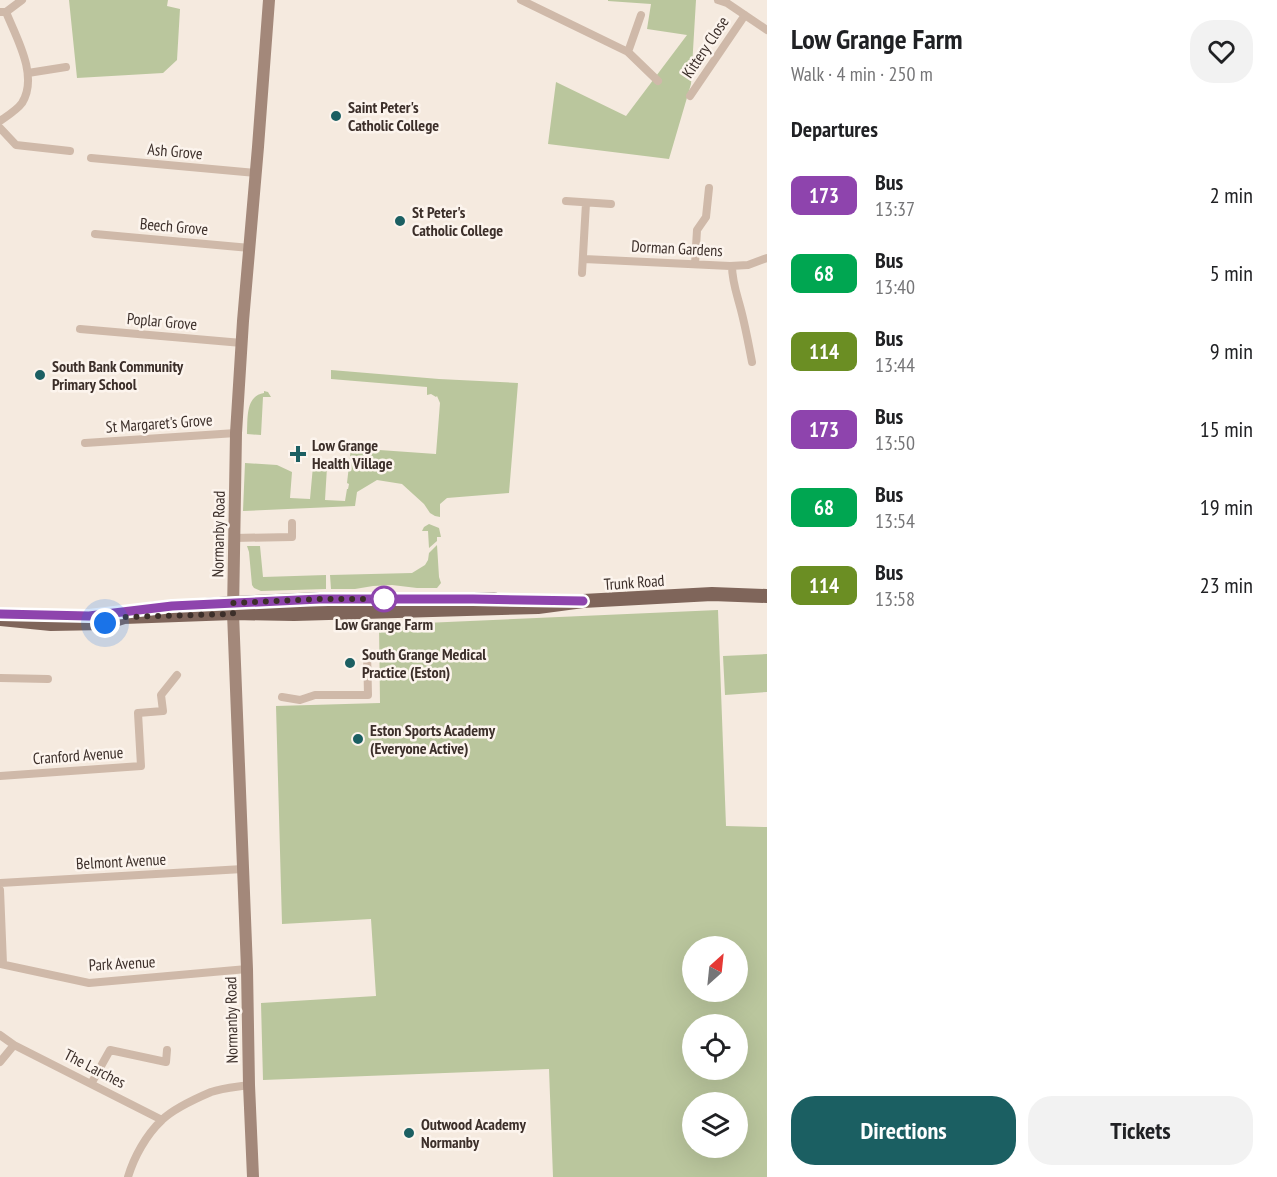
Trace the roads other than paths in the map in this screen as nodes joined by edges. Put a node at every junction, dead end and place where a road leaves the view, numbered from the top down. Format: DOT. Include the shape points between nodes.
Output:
graph roads {
  1 [pos="22,0"];
  2 [pos="269,0"];
  3 [pos="521,0"];
  4 [pos="718,0"];
  5 [pos="3,12"];
  6 [pos="641,15"];
  7 [pos="745,15"];
  8 [pos="767,30"];
  9 [pos="628,52"];
  10 [pos="66,67"];
  11 [pos="28,73"];
  12 [pos="658,81"];
  13 [pos="690,96"];
  14 [pos="0,122"];
  15 [pos="0,129"];
  16 [pos="70,151"];
  17 [pos="91,159"];
  18 [pos="256,172"];
  19 [pos="709,188"];
  20 [pos="566,201"];
  21 [pos="586,203"];
  22 [pos="611,204"];
  23 [pos="95,234"];
  24 [pos="250,248"];
  25 [pos="767,258"];
  26 [pos="584,259"];
  27 [pos="695,264"];
  28 [pos="732,266"];
  29 [pos="582,273"];
  30 [pos="80,329"];
  31 [pos="242,342"];
  32 [pos="752,362"];
  33 [pos="236,433"];
  34 [pos="85,443"];
  35 [pos="292,523"];
  36 [pos="234,538"];
  37 [pos="767,596"];
  38 [pos="233,608"];
  39 [pos="0,614"];
  40 [pos="0,619"];
  41 [pos="367,651"];
  42 [pos="177,675"];
  43 [pos="0,678"];
  44 [pos="48,679"];
  45 [pos="282,697"];
  46 [pos="0,776"];
  47 [pos="243,869"];
  48 [pos="0,883"];
  49 [pos="0,890"];
  50 [pos="1,964"];
  51 [pos="247,969"];
  52 [pos="0,1035"];
  53 [pos="14,1045"];
  54 [pos="167,1050"];
  55 [pos="0,1062"];
  56 [pos="92,1084"];
  57 [pos="249,1084"];
  58 [pos="162,1120"];
  59 [pos="128,1177"];
  60 [pos="253,1177"];
  1 -- 5 [label="street"];
  2 -- 18 [label="street, Normanby Road"];
  3 -- 9 [label="street"];
  4 -- 7 [label="street"];
  5 -- 11 [label="street" via="24,55"];
  6 -- 9 [label="street"];
  7 -- 8 [label="street"];
  7 -- 13 [label="street, Kittery Close"];
  9 -- 12 [label="street"];
  10 -- 11 [label="street"];
  11 -- 14 [label="street" via="21,104"];
  15 -- 16 [label="street" via="16,145"];
  17 -- 18 [label="street, Ash Grove"];
  18 -- 24 [label="street, Normanby Road"];
  19 -- 27 [label="street" via="706,217 697,230"];
  20 -- 21 [label="street"];
  21 -- 22 [label="street"];
  21 -- 26 [label="street"];
  23 -- 24 [label="street, Beech Grove"];
  24 -- 31 [label="street, Normanby Road"];
  25 -- 28 [label="street, Dorman Gardens"];
  26 -- 27 [label="street, Dorman Gardens"];
  26 -- 29 [label="street"];
  27 -- 28 [label="street, Dorman Gardens"];
  28 -- 32 [label="street"];
  30 -- 31 [label="street, Poplar Grove"];
  31 -- 33 [label="street, Normanby Road"];
  33 -- 34 [label="street, St Margaret's Grove"];
  33 -- 36 [label="street, Normanby Road"];
  35 -- 36 [label="street" via="292,537"];
  36 -- 38 [label="street, Normanby Road"];
  37 -- 38 [label="main road, Trunk Road" via="712,594 538,607 294,614"];
  38 -- 39 [label="main road" via="172,606 89,616"];
  38 -- 40 [label="main road, Trunk Road" via="124,617 105,623 51,624"];
  38 -- 47 [label="street, Normanby Road"];
  41 -- 45 [label="street" via="368,695 315,695 300,700"];
  42 -- 46 [label="street, Cranford Avenue" via="161,696 163,711 138,713 141,766"];
  43 -- 44 [label="street"];
  47 -- 48 [label="street, Belmont Avenue"];
  47 -- 51 [label="street, Normanby Road"];
  49 -- 50 [label="street"];
  50 -- 51 [label="street, Park Avenue" via="89,982"];
  51 -- 57 [label="street, Normanby Road"];
  52 -- 53 [label="street, The Larches"];
  53 -- 55 [label="street"];
  53 -- 56 [label="street, The Larches"];
  54 -- 56 [label="street" via="166,1062 110,1050"];
  56 -- 58 [label="street, The Larches"];
  57 -- 58 [label="street" via="212,1092"];
  57 -- 60 [label="street, Normanby Road"];
  58 -- 59 [label="street" via="146,1140"];
}
